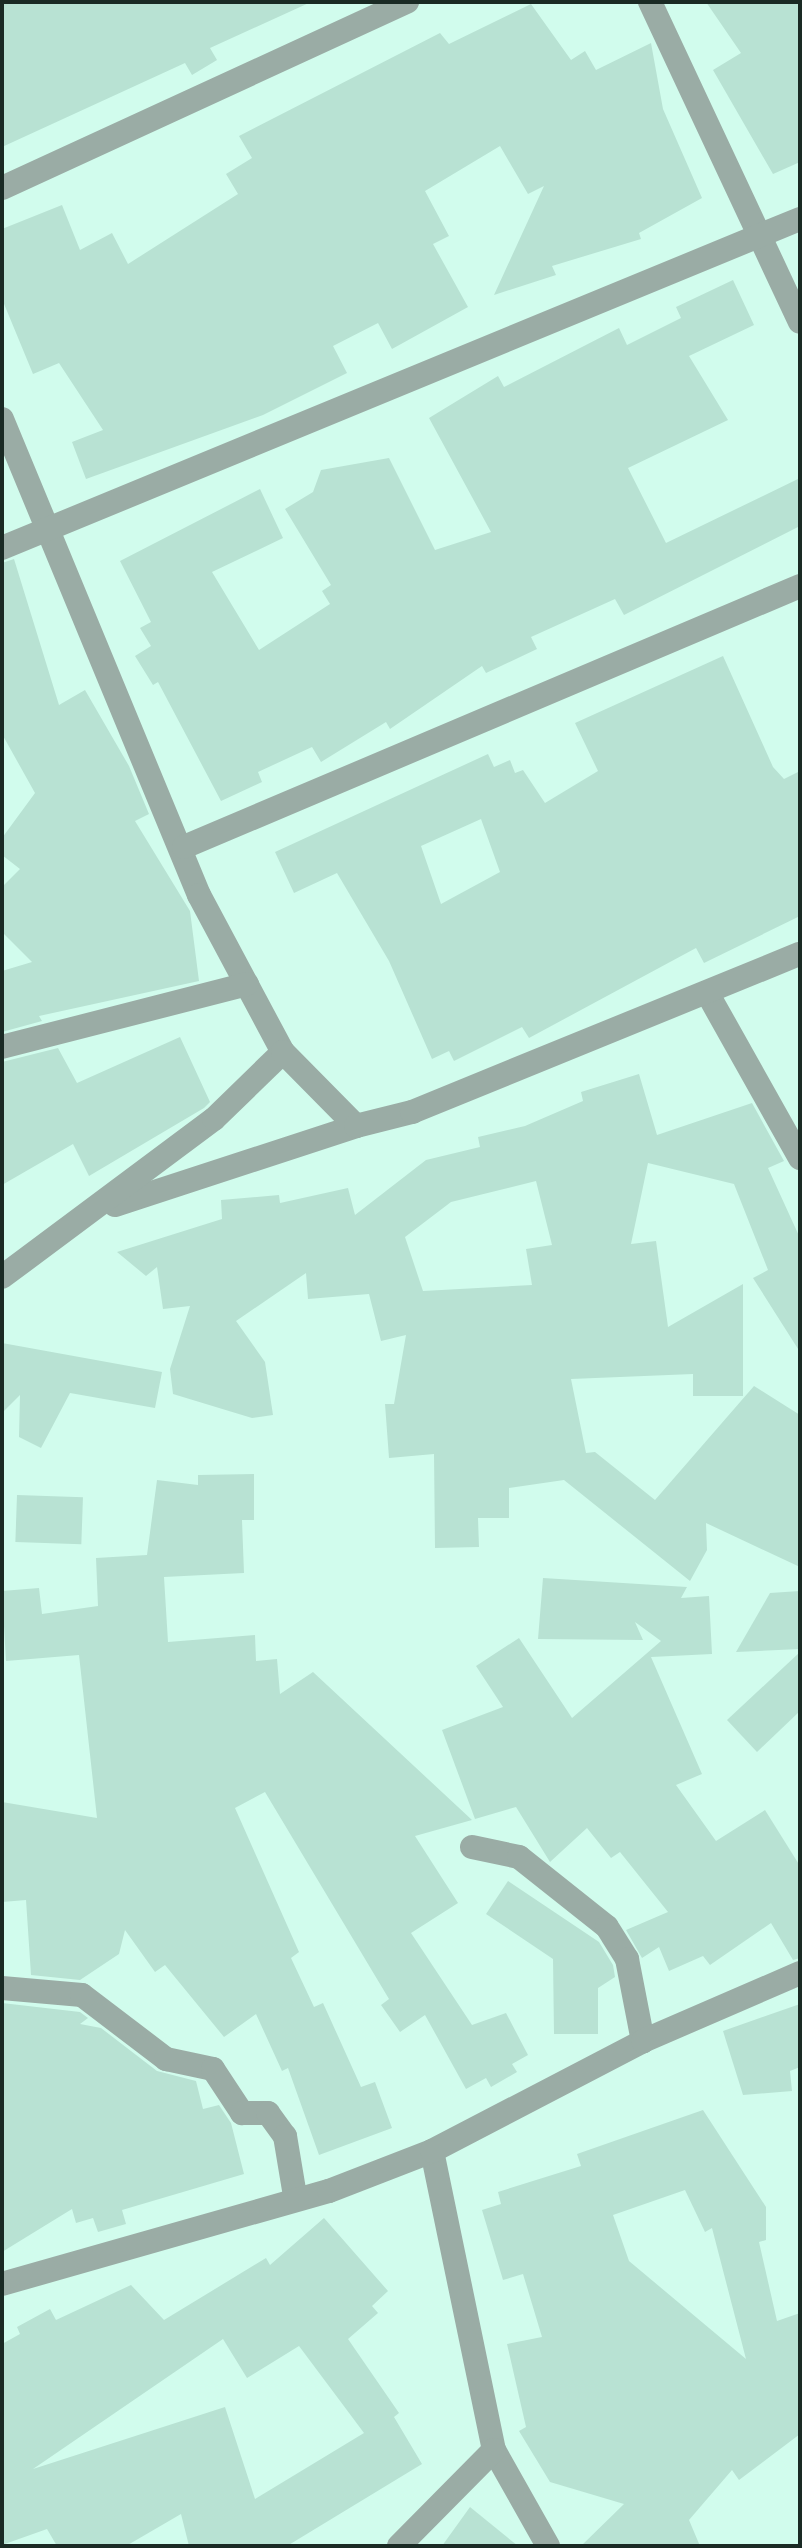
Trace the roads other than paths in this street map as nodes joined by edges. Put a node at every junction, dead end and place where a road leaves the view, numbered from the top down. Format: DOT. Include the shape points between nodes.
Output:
graph roads {
  1 [pos="407,2"];
  2 [pos="650,2"];
  3 [pos="2,188"];
  4 [pos="800,219"];
  5 [pos="763,237"];
  6 [pos="800,322"];
  7 [pos="2,419"];
  8 [pos="49,528"];
  9 [pos="2,548"];
  10 [pos="800,586"];
  11 [pos="184,847"];
  12 [pos="800,954"];
  13 [pos="247,984"];
  14 [pos="709,996"];
  15 [pos="2,1047"];
  16 [pos="283,1052"];
  17 [pos="356,1126"];
  18 [pos="800,1158"];
  19 [pos="84,1220"];
  20 [pos="2,1277"];
  21 [pos="472,1847"];
  22 [pos="800,1973"];
  23 [pos="2,1988"];
  24 [pos="643,2041"];
  25 [pos="432,2151"];
  26 [pos="295,2196"];
  27 [pos="2,2284"];
  28 [pos="494,2450"];
  29 [pos="399,2546"];
  30 [pos="548,2546"];
  1 -- 3 [label="street"];
  2 -- 5 [label="street"];
  4 -- 5 [label="street"];
  5 -- 6 [label="street"];
  5 -- 8 [label="street"];
  7 -- 8 [label="street"];
  8 -- 9 [label="street"];
  8 -- 11 [label="street"];
  10 -- 11 [label="street"];
  11 -- 13 [label="street" via="199,895"];
  12 -- 14 [label="street"];
  13 -- 15 [label="street"];
  13 -- 16 [label="street"];
  14 -- 17 [label="street" via="412,1112"];
  14 -- 18 [label="street"];
  16 -- 17 [label="street"];
  16 -- 19 [label="street" via="214,1119"];
  17 -- 19 [label="street" via="175,1181"];
  19 -- 20 [label="street"];
  21 -- 24 [label="street" via="519,1857 607,1927 627,1959"];
  22 -- 24 [label="street"];
  23 -- 26 [label="street" via="82,1995 166,2059 213,2069 242,2113 268,2113 285,2136"];
  24 -- 25 [label="street"];
  25 -- 26 [label="street" via="329,2191"];
  25 -- 28 [label="street"];
  26 -- 27 [label="street"];
  28 -- 29 [label="street"];
  28 -- 30 [label="street"];
}
